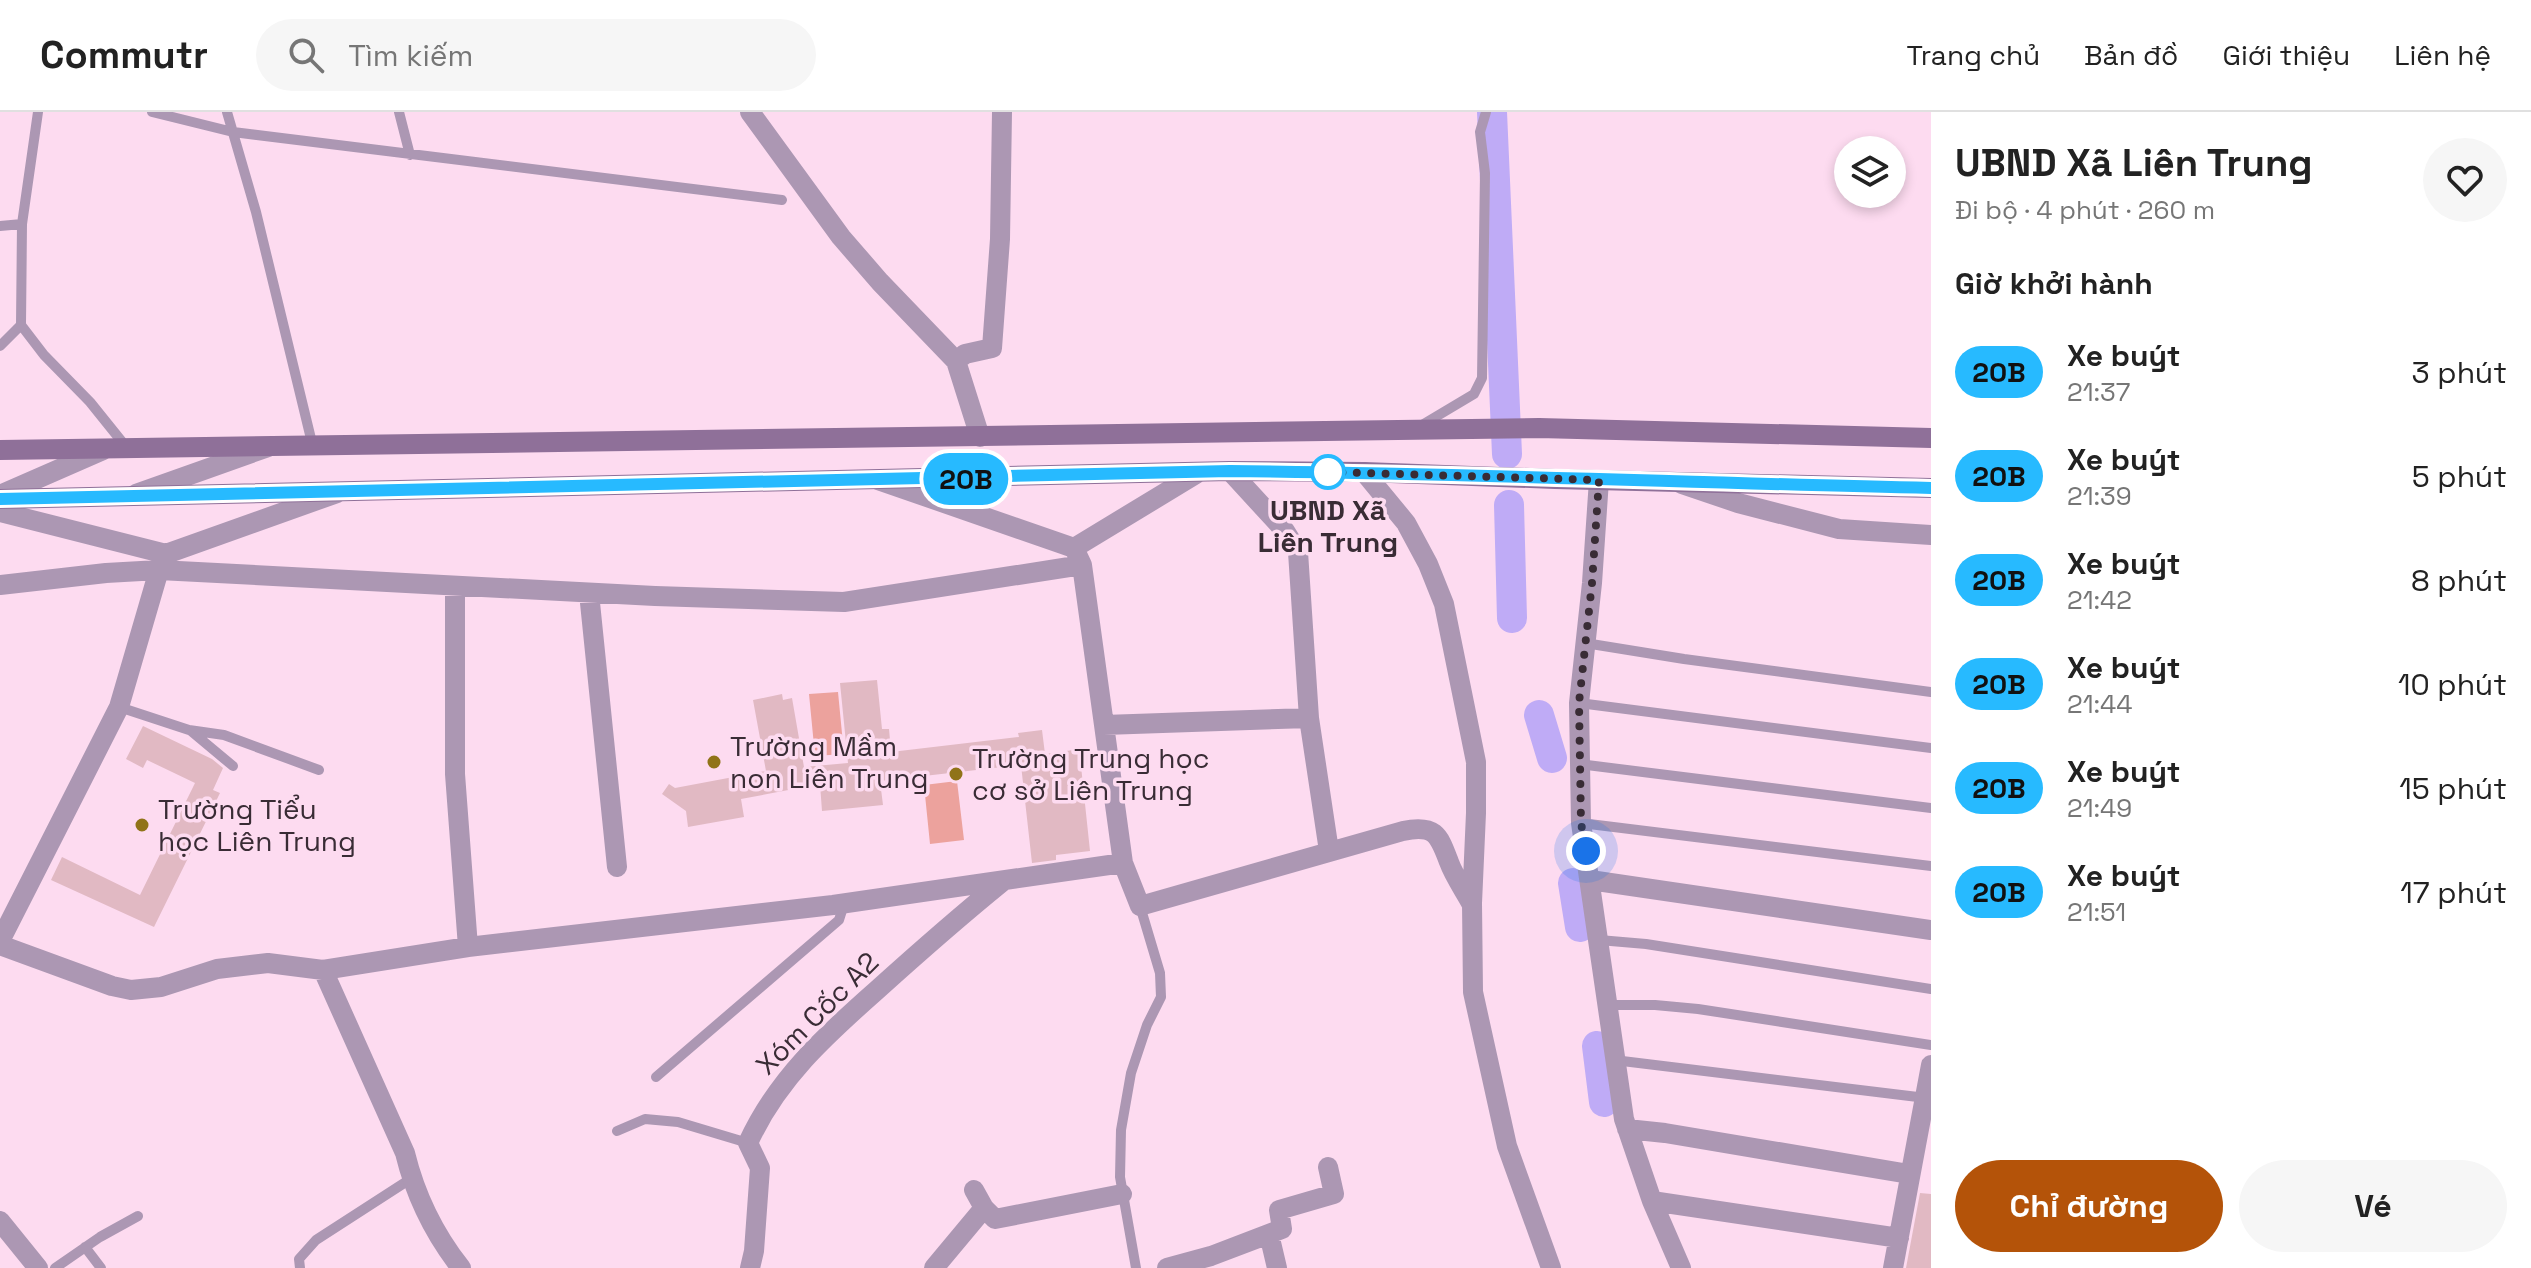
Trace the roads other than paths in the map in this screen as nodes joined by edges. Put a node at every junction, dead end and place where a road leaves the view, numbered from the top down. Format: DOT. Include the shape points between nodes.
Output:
graph roads {
  1 [pos="38,112"];
  2 [pos="152,112"];
  3 [pos="227,112"];
  4 [pos="399,112"];
  5 [pos="750,112"];
  6 [pos="1002,112"];
  7 [pos="1486,112"];
  8 [pos="233,132"];
  9 [pos="410,155"];
  10 [pos="782,200"];
  11 [pos="22,224"];
  12 [pos="0,226"];
  13 [pos="21,325"];
  14 [pos="0,346"];
  15 [pos="956,361"];
  16 [pos="1413,430"];
  17 [pos="980,437"];
  18 [pos="1931,438"];
  19 [pos="268,447"];
  20 [pos="313,447"];
  21 [pos="0,450"];
  22 [pos="103,450"];
  23 [pos="128,450"];
  24 [pos="1230,471"];
  25 [pos="1364,472"];
  26 [pos="1196,474"];
  27 [pos="874,478"];
  28 [pos="1599,480"];
  29 [pos="1676,482"];
  30 [pos="1931,488"];
  31 [pos="340,492"];
  32 [pos="129,496"];
  33 [pos="0,497"];
  34 [pos="0,512"];
  35 [pos="1931,535"];
  36 [pos="1078,556"];
  37 [pos="163,562"];
  38 [pos="0,585"];
  39 [pos="455,587"];
  40 [pos="589,593"];
  41 [pos="1585,643"];
  42 [pos="1931,692"];
  43 [pos="1579,703"];
  44 [pos="119,707"];
  45 [pos="1309,718"];
  46 [pos="1104,725"];
  47 [pos="189,730"];
  48 [pos="1931,748"];
  49 [pos="1579,764"];
  50 [pos="233,766"];
  51 [pos="319,770"];
  52 [pos="1931,808"];
  53 [pos="1581,823"];
  54 [pos="1329,851"];
  55 [pos="1123,863"];
  56 [pos="1931,866"];
  57 [pos="617,867"];
  58 [pos="1590,880"];
  59 [pos="1002,882"];
  60 [pos="1472,903"];
  61 [pos="844,904"];
  62 [pos="1140,906"];
  63 [pos="1931,930"];
  64 [pos="1599,940"];
  65 [pos="0,943"];
  66 [pos="468,947"];
  67 [pos="323,970"];
  68 [pos="1931,989"];
  69 [pos="1609,1005"];
  70 [pos="1931,1045"];
  71 [pos="1614,1060"];
  72 [pos="1931,1065"];
  73 [pos="656,1077"];
  74 [pos="1927,1098"];
  75 [pos="1627,1129"];
  76 [pos="617,1131"];
  77 [pos="748,1143"];
  78 [pos="1328,1167"];
  79 [pos="1909,1174"];
  80 [pos="412,1178"];
  81 [pos="1122,1194"];
  82 [pos="1652,1201"];
  83 [pos="138,1216"];
  84 [pos="0,1221"];
  85 [pos="1269,1234"];
  86 [pos="1899,1238"];
  87 [pos="85,1247"];
  88 [pos="38,1268"];
  89 [pos="55,1268"];
  90 [pos="101,1268"];
  91 [pos="300,1268"];
  92 [pos="461,1268"];
  93 [pos="750,1268"];
  94 [pos="934,1268"];
  95 [pos="1136,1268"];
  96 [pos="1167,1268"];
  97 [pos="1277,1268"];
  98 [pos="1551,1268"];
  99 [pos="1681,1268"];
  100 [pos="1893,1268"];
  1 -- 11 [label="lane"];
  2 -- 8 [label="lane"];
  3 -- 8 [label="lane"];
  4 -- 9 [label="lane"];
  5 -- 15 [label="street" via="841,237"];
  6 -- 15 [label="street" via="992,348"];
  7 -- 16 [label="lane" via="1480,132 1485,173 1482,378 1474,394"];
  8 -- 9 [label="lane"];
  8 -- 20 [label="lane"];
  9 -- 10 [label="lane"];
  11 -- 12 [label="lane"];
  11 -- 13 [label="lane"];
  13 -- 14 [label="lane"];
  13 -- 23 [label="lane"];
  15 -- 17 [label="street"];
  16 -- 17 [label="street"];
  16 -- 18 [label="street"];
  17 -- 20 [label="street"];
  19 -- 20 [label="street"];
  19 -- 23 [label="street"];
  19 -- 32 [label="street"];
  21 -- 22 [label="street"];
  22 -- 23 [label="street"];
  22 -- 33 [label="street"];
  24 -- 25 [label="street"];
  24 -- 26 [label="street"];
  24 -- 45 [label="street" via="1298,552"];
  25 -- 28 [label="street"];
  25 -- 60 [label="street" via="1406,523 1444,604 1476,762"];
  26 -- 27 [label="street"];
  26 -- 36 [label="street"];
  27 -- 31 [label="street"];
  27 -- 36 [label="street"];
  28 -- 29 [label="street"];
  28 -- 41 [label="street"];
  29 -- 30 [label="street"];
  29 -- 35 [label="street" via="1839,529"];
  31 -- 32 [label="street"];
  31 -- 37 [label="street"];
  32 -- 33 [label="street"];
  34 -- 37 [label="street"];
  36 -- 40 [label="street" via="844,602"];
  36 -- 46 [label="street"];
  37 -- 38 [label="street"];
  37 -- 39 [label="street"];
  37 -- 44 [label="street"];
  39 -- 40 [label="street"];
  39 -- 66 [label="street" via="455,774"];
  40 -- 57 [label="street"];
  41 -- 42 [label="lane"];
  41 -- 43 [label="street"];
  43 -- 48 [label="lane"];
  43 -- 49 [label="street"];
  44 -- 47 [label="lane"];
  44 -- 65 [label="street"];
  45 -- 46 [label="street"];
  45 -- 54 [label="street"];
  46 -- 55 [label="street"];
  47 -- 50 [label="lane"];
  47 -- 51 [label="lane" via="224,735"];
  49 -- 52 [label="lane"];
  49 -- 53 [label="street"];
  53 -- 56 [label="lane"];
  53 -- 58 [label="street"];
  54 -- 60 [label="street" via="1425,830 1445,845"];
  54 -- 62 [label="street"];
  55 -- 59 [label="street"];
  55 -- 62 [label="street"];
  58 -- 63 [label="street"];
  58 -- 64 [label="street"];
  59 -- 61 [label="street"];
  59 -- 77 [label="street, Xóm Cốc A2" via="819,1043 769,1102"];
  60 -- 98 [label="street" via="1473,992 1507,1146"];
  61 -- 66 [label="street"];
  61 -- 73 [label="lane" via="839,920"];
  62 -- 81 [label="lane" via="1160,973 1161,997 1131,1073 1121,1130"];
  64 -- 68 [label="lane"];
  64 -- 69 [label="street"];
  65 -- 67 [label="street" via="131,990 244,965"];
  66 -- 67 [label="street"];
  67 -- 80 [label="street"];
  69 -- 70 [label="lane" via="1698,1009"];
  69 -- 71 [label="street"];
  71 -- 74 [label="lane"];
  71 -- 75 [label="street"];
  72 -- 74 [label="street"];
  74 -- 79 [label="street"];
  75 -- 79 [label="street"];
  75 -- 82 [label="street"];
  76 -- 77 [label="lane" via="645,1119 678,1122"];
  77 -- 93 [label="street" via="760,1168"];
  78 -- 85 [label="street" via="1334,1194 1279,1210 1282,1229"];
  79 -- 86 [label="street"];
  80 -- 91 [label="lane" via="316,1240 299,1259"];
  80 -- 92 [label="street" via="445,1248"];
  81 -- 94 [label="street" via="995,1219 979,1199"];
  81 -- 95 [label="lane"];
  82 -- 86 [label="street"];
  82 -- 99 [label="street"];
  83 -- 87 [label="lane"];
  84 -- 88 [label="street"];
  85 -- 96 [label="street"];
  85 -- 97 [label="street"];
  86 -- 100 [label="street"];
  87 -- 89 [label="lane"];
  87 -- 90 [label="lane"];
}
